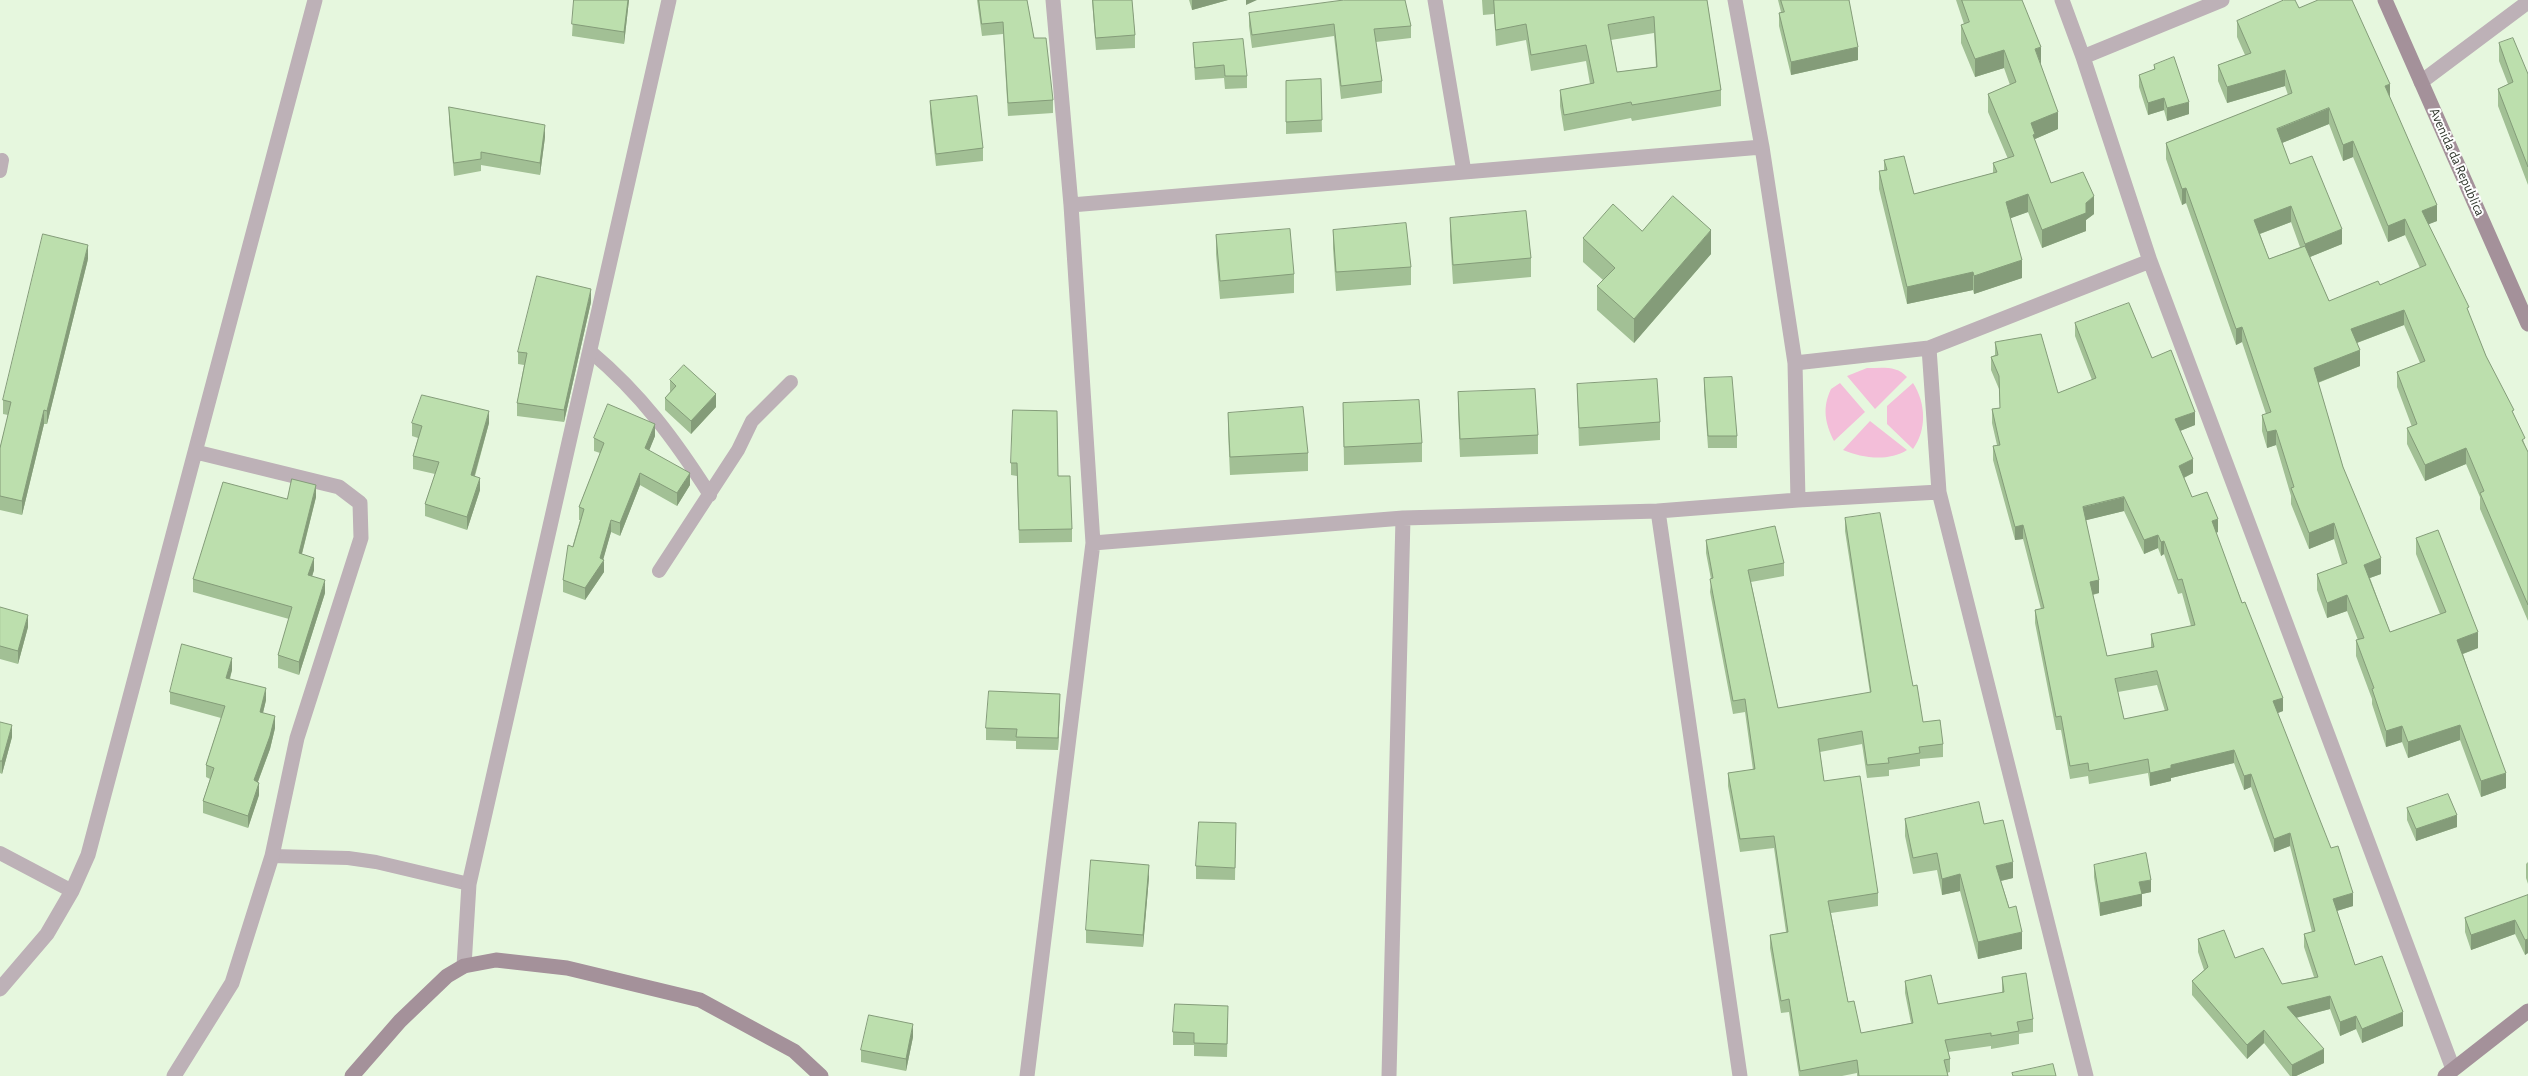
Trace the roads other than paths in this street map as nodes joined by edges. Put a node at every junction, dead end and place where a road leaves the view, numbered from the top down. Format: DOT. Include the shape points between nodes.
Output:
graph roads {
  1 [pos="315,0"];
  2 [pos="669,0"];
  3 [pos="1053,0"];
  4 [pos="1435,0"];
  5 [pos="1735,0"];
  6 [pos="2062,0"];
  7 [pos="2222,0"];
  8 [pos="2385,0"];
  9 [pos="2528,2"];
  10 [pos="2083,57"];
  11 [pos="2422,82"];
  12 [pos="1762,147"];
  13 [pos="1464,172"];
  14 [pos="1070,205"];
  15 [pos="2150,261"];
  16 [pos="2528,324"];
  17 [pos="1929,348"];
  18 [pos="591,352"];
  19 [pos="1794,363"];
  20 [pos="791,382"];
  21 [pos="196,452"];
  22 [pos="1939,492"];
  23 [pos="710,495"];
  24 [pos="1798,500"];
  25 [pos="1658,511"];
  26 [pos="1403,518"];
  27 [pos="1093,544"];
  28 [pos="659,571"];
  29 [pos="0,853"];
  30 [pos="272,856"];
  31 [pos="469,884"];
  32 [pos="72,891"];
  33 [pos="464,966"];
  34 [pos="0,989"];
  35 [pos="2528,1011"];
  36 [pos="2449,1073"];
  37 [pos="174,1076"];
  38 [pos="352,1076"];
  39 [pos="822,1076"];
  40 [pos="1026,1076"];
  41 [pos="1389,1076"];
  42 [pos="1740,1076"];
  43 [pos="2086,1076"];
  1 -- 21 [label="street"];
  2 -- 18 [label="street"];
  3 -- 14 [label="street"];
  4 -- 13 [label="street"];
  5 -- 12 [label="street"];
  6 -- 10 [label="street"];
  7 -- 10 [label="street"];
  8 -- 11 [label="street, Avenida da Republica"];
  9 -- 11 [label="street"];
  10 -- 15 [label="street"];
  11 -- 16 [label="street, Avenida da Republica"];
  12 -- 13 [label="street"];
  12 -- 19 [label="street"];
  13 -- 14 [label="street"];
  14 -- 27 [label="street"];
  15 -- 17 [label="street"];
  15 -- 36 [label="street"];
  17 -- 19 [label="street"];
  17 -- 22 [label="street"];
  18 -- 23 [label="lane" via="649,407"];
  18 -- 31 [label="street"];
  19 -- 24 [label="street"];
  20 -- 23 [label="lane" via="752,421"];
  21 -- 30 [label="street" via="339,487 360,503 361,538 297,738"];
  21 -- 32 [label="street" via="88,855"];
  22 -- 24 [label="street"];
  22 -- 43 [label="street"];
  23 -- 28 [label="lane"];
  24 -- 25 [label="street"];
  25 -- 26 [label="street"];
  25 -- 42 [label="street"];
  26 -- 27 [label="street"];
  26 -- 41 [label="street"];
  27 -- 40 [label="street"];
  29 -- 32 [label="lane"];
  30 -- 31 [label="lane" via="348,858"];
  30 -- 37 [label="street" via="232,983"];
  31 -- 33 [label="street"];
  32 -- 34 [label="street" via="47,934"];
  33 -- 38 [label="street" via="447,976 407,1015"];
  33 -- 39 [label="street" via="496,960 567,968 700,1000 794,1051"];
  35 -- 36 [label="street"];
}
